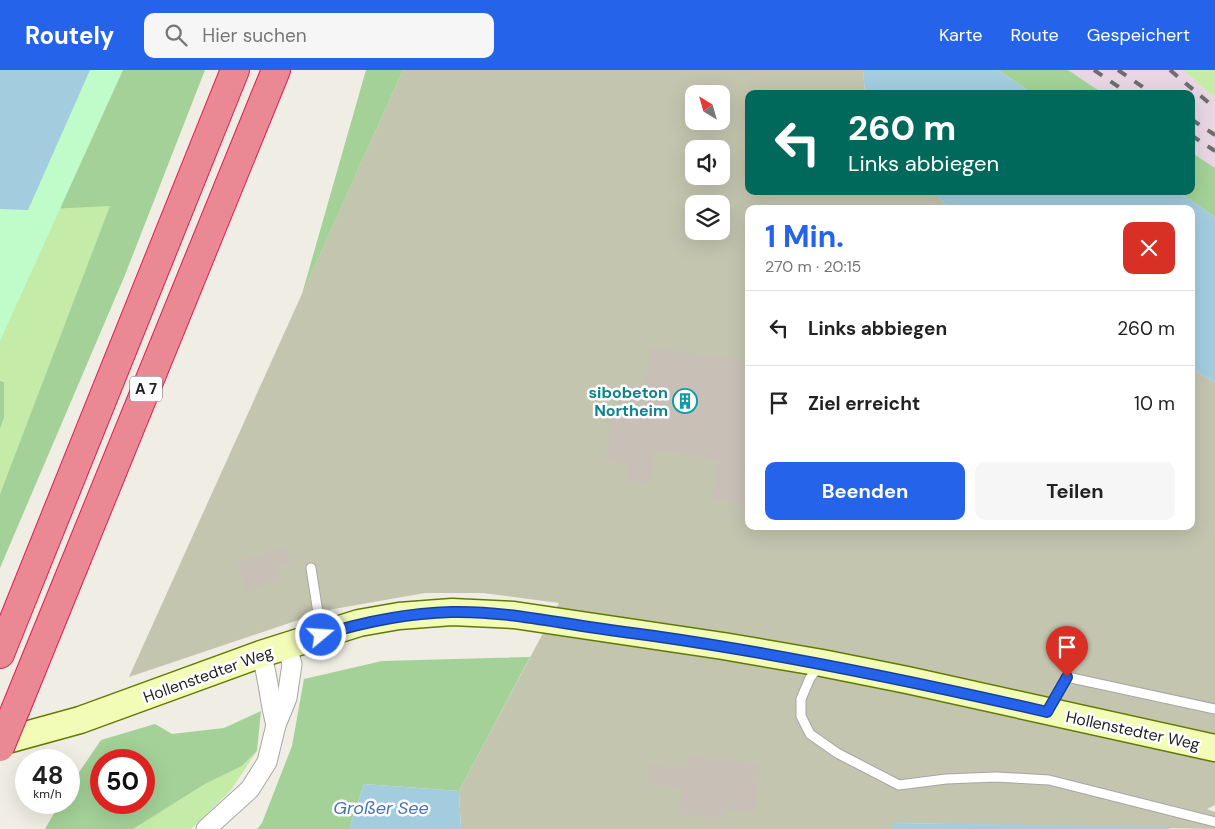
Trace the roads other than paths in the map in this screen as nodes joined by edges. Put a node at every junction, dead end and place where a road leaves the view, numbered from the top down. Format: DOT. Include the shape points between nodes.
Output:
graph roads {
  1 [pos="235,70"];
  2 [pos="276,70"];
  3 [pos="310,568"];
  4 [pos="321,635"];
  5 [pos="287,646"];
  6 [pos="0,654"];
  7 [pos="261,654"];
  8 [pos="822,663"];
  9 [pos="1215,709"];
  10 [pos="1047,712"];
  11 [pos="276,724"];
  12 [pos="0,742"];
  13 [pos="0,747"];
  14 [pos="1215,748"];
  15 [pos="1215,822"];
  16 [pos="206,829"];
  1 -- 6 [label="highway, A 7"];
  2 -- 13 [label="highway, A 7, bridge"];
  3 -- 4 [label="lane"];
  4 -- 5 [label="main road, Hollenstedter Weg"];
  4 -- 8 [label="main road, Hollenstedter Weg" via="399,616 452,612 514,615"];
  5 -- 7 [label="main road, Hollenstedter Weg"];
  5 -- 11 [label="street" via="292,664 287,698"];
  7 -- 11 [label="street" via="268,674"];
  7 -- 12 [label="main road, Hollenstedter Weg" via="80,720"];
  8 -- 10 [label="main road, Hollenstedter Weg"];
  8 -- 15 [label="lane" via="810,678 801,699 801,716 810,734 837,753 899,785 946,778 1049,780"];
  9 -- 10 [label="lane" via="1067,677"];
  10 -- 14 [label="main road, Hollenstedter Weg"];
  11 -- 16 [label="street" via="267,762 250,789"];
}
